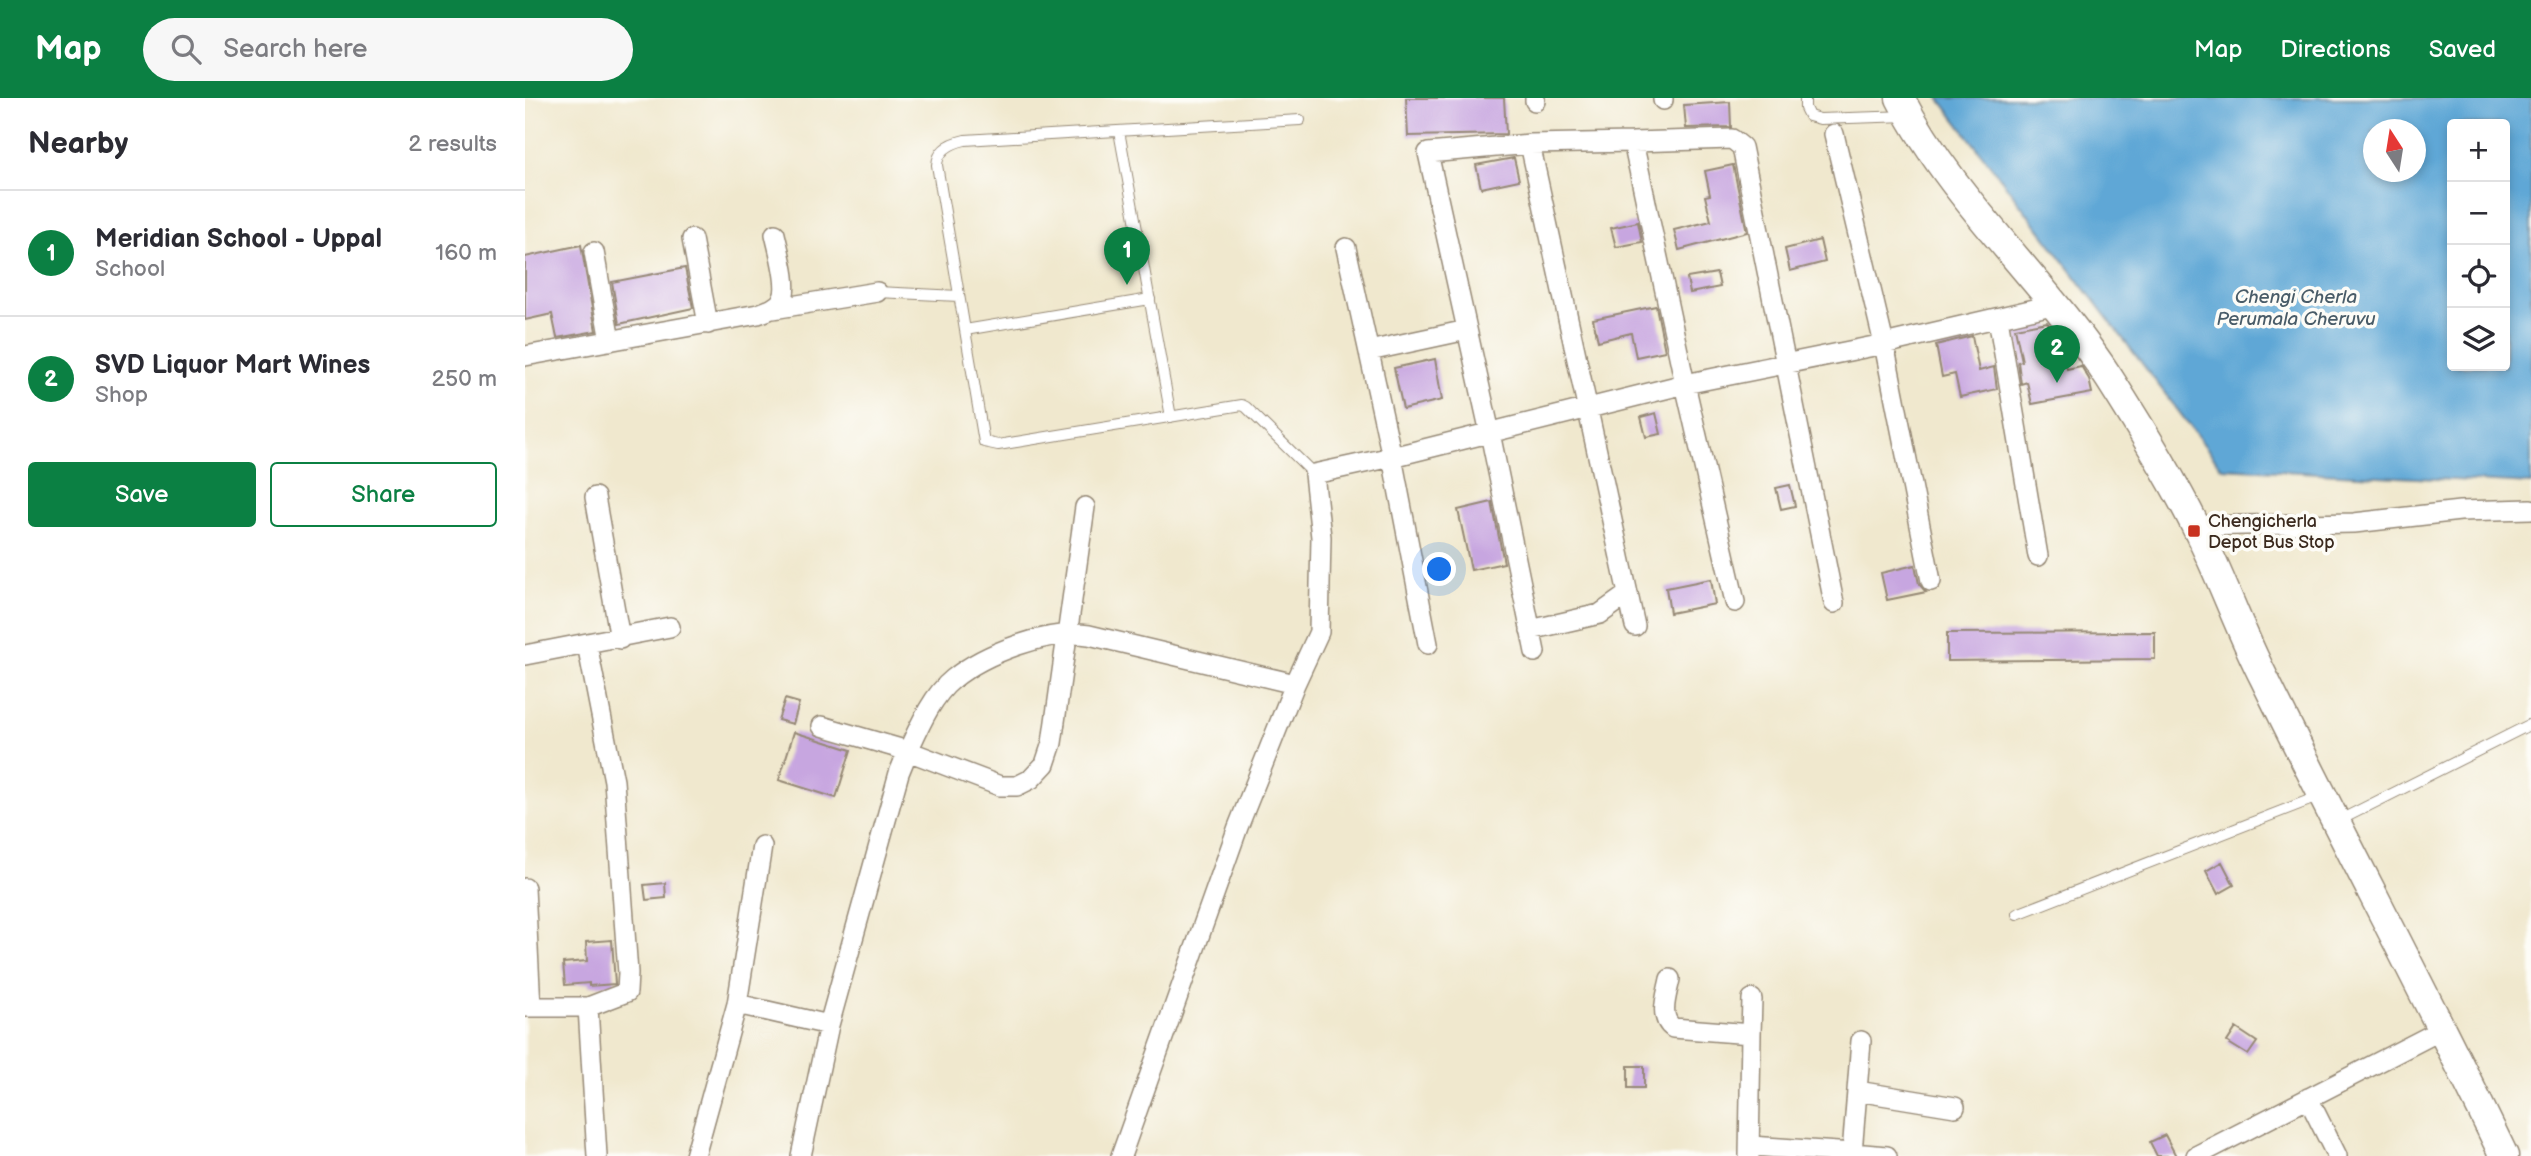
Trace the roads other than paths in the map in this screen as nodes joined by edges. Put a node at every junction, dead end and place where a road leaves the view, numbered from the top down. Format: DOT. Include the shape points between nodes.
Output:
graph roads {
  1 [pos="1805,98"];
  2 [pos="1905,107"];
  3 [pos="1300,120"];
  4 [pos="1119,131"];
  5 [pos="1834,134"];
  6 [pos="1633,142"];
  7 [pos="1530,144"];
  8 [pos="775,234"];
  9 [pos="692,239"];
  10 [pos="1346,248"];
  11 [pos="594,252"];
  12 [pos="877,292"];
  13 [pos="959,296"];
  14 [pos="1150,299"];
  15 [pos="2056,304"];
  16 [pos="773,309"];
  17 [pos="1998,318"];
  18 [pos="708,324"];
  19 [pos="965,330"];
  20 [pos="1467,330"];
  21 [pos="610,341"];
  22 [pos="1884,344"];
  23 [pos="1369,351"];
  24 [pos="525,356"];
  25 [pos="1786,364"];
  26 [pos="1685,384"];
  27 [pos="1586,409"];
  28 [pos="1171,417"];
  29 [pos="1490,433"];
  30 [pos="1392,457"];
  31 [pos="1314,474"];
  32 [pos="595,497"];
  33 [pos="1085,507"];
  34 [pos="2531,509"];
  35 [pos="2196,526"];
  36 [pos="2038,556"];
  37 [pos="1931,581"];
  38 [pos="1628,594"];
  39 [pos="1735,601"];
  40 [pos="1834,603"];
  41 [pos="1635,626"];
  42 [pos="670,627"];
  43 [pos="1530,630"];
  44 [pos="1067,633"];
  45 [pos="620,639"];
  46 [pos="587,644"];
  47 [pos="1428,644"];
  48 [pos="1535,652"];
  49 [pos="525,656"];
  50 [pos="1295,684"];
  51 [pos="2531,724"];
  52 [pos="822,726"];
  53 [pos="908,751"];
  54 [pos="2323,795"];
  55 [pos="2337,821"];
  56 [pos="762,846"];
  57 [pos="525,888"];
  58 [pos="2017,914"];
  59 [pos="1670,979"];
  60 [pos="1752,999"];
  61 [pos="737,1004"];
  62 [pos="528,1007"];
  63 [pos="588,1007"];
  64 [pos="829,1026"];
  65 [pos="2443,1029"];
  66 [pos="1751,1034"];
  67 [pos="1861,1041"];
  68 [pos="1857,1091"];
  69 [pos="2308,1098"];
  70 [pos="1955,1107"];
  71 [pos="1750,1151"];
  72 [pos="2216,1151"];
  73 [pos="2498,1152"];
  74 [pos="1852,1154"];
  75 [pos="597,1156"];
  76 [pos="695,1156"];
  77 [pos="801,1156"];
  78 [pos="1121,1156"];
  79 [pos="1888,1156"];
  80 [pos="2196,1156"];
  81 [pos="2337,1156"];
  1 -- 2 [label="lane" via="1809,116 1820,119"];
  2 -- 15 [label="street" via="1951,178"];
  3 -- 4 [label="lane"];
  4 -- 13 [label="lane" via="965,140 942,152 937,166"];
  4 -- 14 [label="lane"];
  5 -- 22 [label="street"];
  6 -- 7 [label="street"];
  6 -- 25 [label="street" via="1732,139 1742,147"];
  6 -- 26 [label="street"];
  7 -- 20 [label="street" via="1428,153"];
  7 -- 27 [label="street"];
  8 -- 16 [label="street" via="785,285 783,299"];
  9 -- 18 [label="street"];
  10 -- 23 [label="street"];
  11 -- 21 [label="street"];
  12 -- 13 [label="lane"];
  12 -- 16 [label="street"];
  13 -- 19 [label="lane"];
  14 -- 19 [label="lane"];
  14 -- 28 [label="lane"];
  15 -- 17 [label="street"];
  15 -- 35 [label="street" via="2109,377"];
  16 -- 18 [label="street"];
  17 -- 22 [label="street"];
  17 -- 36 [label="street"];
  18 -- 21 [label="street"];
  19 -- 28 [label="lane" via="984,442 991,445"];
  20 -- 23 [label="street"];
  20 -- 29 [label="street"];
  21 -- 24 [label="street"];
  22 -- 25 [label="street"];
  22 -- 37 [label="street"];
  23 -- 30 [label="street"];
  25 -- 26 [label="street"];
  25 -- 40 [label="street"];
  26 -- 27 [label="street"];
  26 -- 39 [label="street"];
  27 -- 29 [label="street"];
  27 -- 38 [label="street"];
  28 -- 31 [label="lane" via="1242,405"];
  29 -- 30 [label="street"];
  29 -- 43 [label="street"];
  30 -- 31 [label="street"];
  30 -- 47 [label="street"];
  31 -- 50 [label="street" via="1321,537 1319,632"];
  32 -- 45 [label="street"];
  33 -- 44 [label="street"];
  34 -- 35 [label="street" via="2460,511 2354,523"];
  35 -- 54 [label="street" via="2262,676"];
  38 -- 41 [label="street"];
  38 -- 43 [label="street" via="1600,614"];
  42 -- 45 [label="street"];
  43 -- 48 [label="street"];
  44 -- 50 [label="street"];
  44 -- 53 [label="street" via="1037,638 953,679 920,725"];
  44 -- 53 [label="street" via="1052,743 1045,764 1031,779 1017,786 1000,786"];
  45 -- 46 [label="street"];
  46 -- 49 [label="street"];
  46 -- 63 [label="street" via="614,781 628,973 627,992"];
  50 -- 78 [label="street" via="1238,827"];
  51 -- 55 [label="lane"];
  52 -- 53 [label="street"];
  53 -- 64 [label="street"];
  54 -- 55 [label="street"];
  54 -- 58 [label="lane"];
  55 -- 65 [label="street"];
  56 -- 61 [label="street"];
  57 -- 62 [label="street"];
  59 -- 66 [label="street" via="1664,1017 1673,1028"];
  60 -- 66 [label="street"];
  61 -- 64 [label="street"];
  61 -- 76 [label="street"];
  62 -- 63 [label="street"];
  63 -- 75 [label="street"];
  64 -- 77 [label="street"];
  65 -- 69 [label="street"];
  65 -- 73 [label="street"];
  66 -- 71 [label="street"];
  67 -- 68 [label="street"];
  68 -- 70 [label="street"];
  68 -- 74 [label="street"];
  69 -- 72 [label="street"];
  69 -- 81 [label="street"];
  71 -- 74 [label="street"];
  72 -- 80 [label="street"];
  74 -- 79 [label="street"];
}
